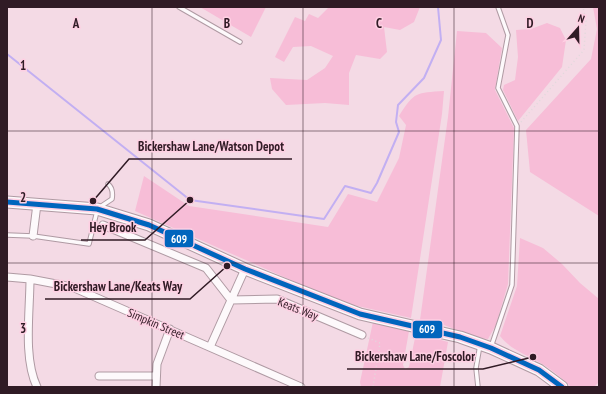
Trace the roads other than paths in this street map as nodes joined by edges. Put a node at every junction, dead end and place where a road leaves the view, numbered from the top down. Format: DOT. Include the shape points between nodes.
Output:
graph roads {
  1 [pos="179,7"];
  2 [pos="498,7"];
  3 [pos="240,42"];
  4 [pos="108,184"];
  5 [pos="7,202"];
  6 [pos="37,204"];
  7 [pos="97,209"];
  8 [pos="103,225"];
  9 [pos="7,235"];
  10 [pos="33,236"];
  11 [pos="246,270"];
  12 [pos="7,277"];
  13 [pos="30,279"];
  14 [pos="231,300"];
  15 [pos="170,329"];
  16 [pos="362,335"];
  17 [pos="486,346"];
  18 [pos="210,347"];
  19 [pos="99,376"];
  20 [pos="156,376"];
  21 [pos="37,387"];
  22 [pos="156,387"];
  23 [pos="301,387"];
  24 [pos="478,387"];
  25 [pos="562,387"];
  1 -- 3 [label="lane"];
  2 -- 17 [label="lane" via="508,35 498,88 517,126 512,285"];
  4 -- 7 [label="lane" via="113,193 112,199"];
  5 -- 6 [label="main road"];
  6 -- 7 [label="main road"];
  6 -- 10 [label="street"];
  7 -- 10 [label="lane" via="89,244"];
  7 -- 11 [label="main road" via="149,225"];
  8 -- 14 [label="street" via="206,268"];
  9 -- 10 [label="lane"];
  11 -- 14 [label="street"];
  11 -- 17 [label="main road" via="360,314 460,337"];
  12 -- 13 [label="street, Simpkin Street"];
  13 -- 15 [label="street, Simpkin Street" via="72,288"];
  13 -- 21 [label="street" via="29,355"];
  14 -- 16 [label="street, Keats Way" via="277,299"];
  14 -- 18 [label="street"];
  15 -- 18 [label="street, Simpkin Street"];
  15 -- 20 [label="street" via="157,364"];
  17 -- 24 [label="lane" via="476,368"];
  17 -- 25 [label="main road" via="539,370"];
  18 -- 23 [label="street, Simpkin Street"];
  19 -- 20 [label="street"];
  20 -- 22 [label="street"];
}
